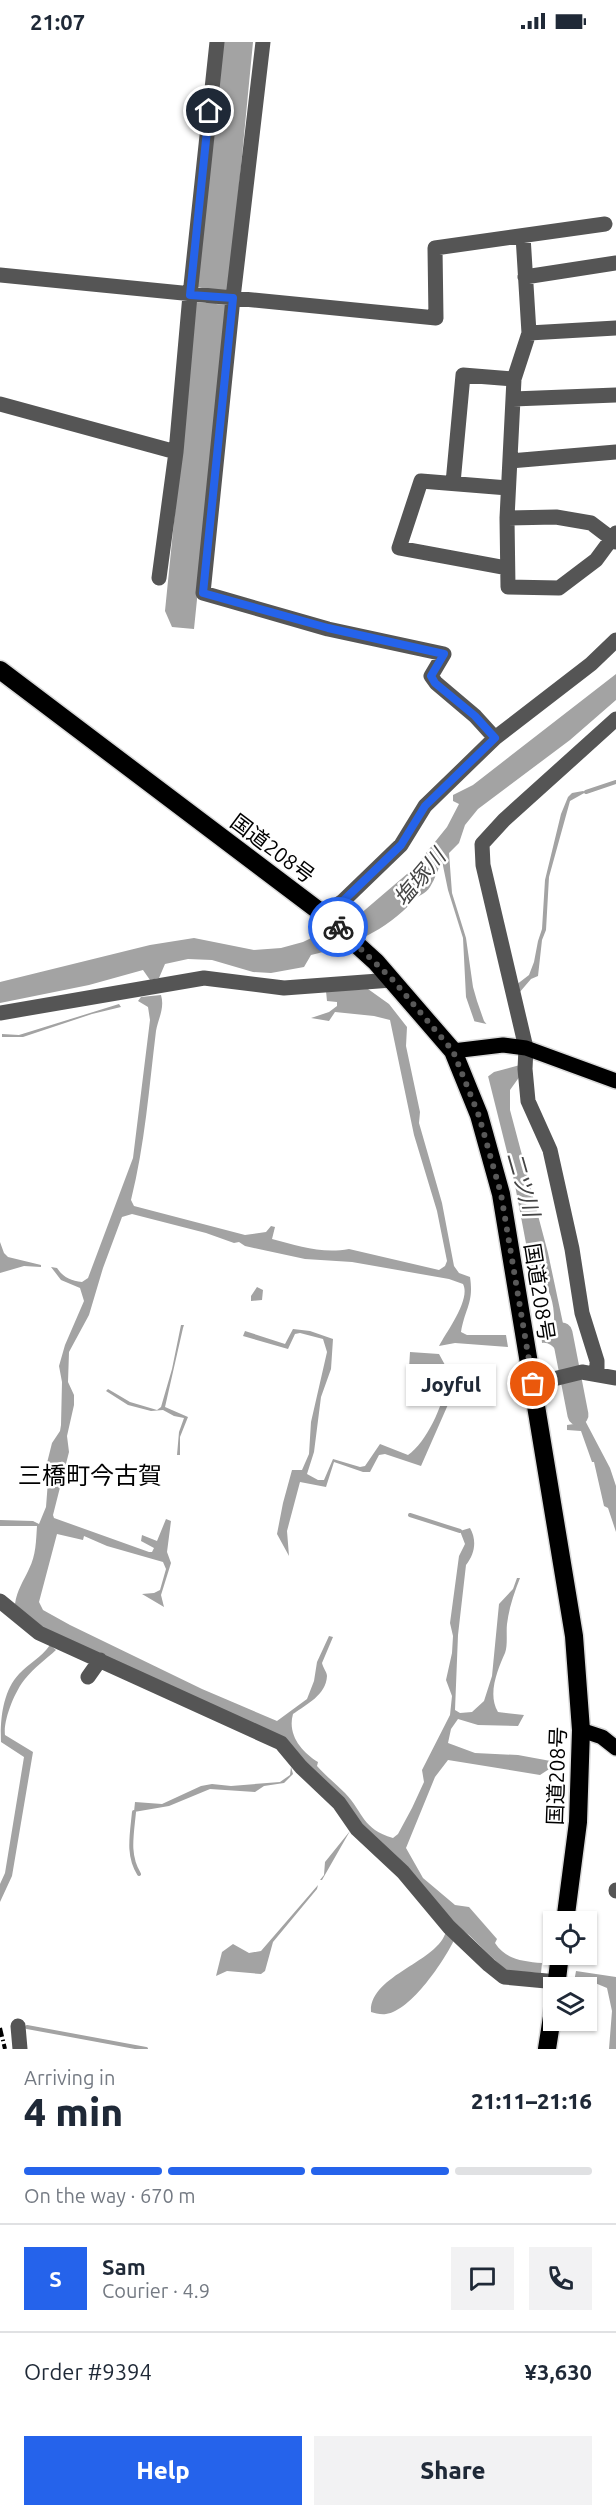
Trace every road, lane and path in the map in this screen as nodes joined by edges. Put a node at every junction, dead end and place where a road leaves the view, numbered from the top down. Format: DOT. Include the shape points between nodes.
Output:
graph roads {
  1 [pos="217,42"];
  2 [pos="263,42"];
  3 [pos="605,224"];
  4 [pos="523,236"];
  5 [pos="616,263"];
  6 [pos="0,275"];
  7 [pos="525,277"];
  8 [pos="190,295"];
  9 [pos="233,298"];
  10 [pos="616,328"];
  11 [pos="529,333"];
  12 [pos="514,379"];
  13 [pos="616,395"];
  14 [pos="513,399"];
  15 [pos="0,404"];
  16 [pos="176,452"];
  17 [pos="616,452"];
  18 [pos="510,460"];
  19 [pos="453,483"];
  20 [pos="508,488"];
  21 [pos="507,518"];
  22 [pos="615,538"];
  23 [pos="507,568"];
  24 [pos="159,578"];
  25 [pos="616,640"];
  26 [pos="0,670"];
  27 [pos="616,719"];
  28 [pos="495,738"];
  29 [pos="323,914"];
  30 [pos="393,980"];
  31 [pos="0,1012"];
  32 [pos="520,1048"];
  33 [pos="453,1051"];
  34 [pos="616,1081"];
  35 [pos="583,1373"];
  36 [pos="616,1378"];
  37 [pos="533,1384"];
  38 [pos="0,1601"];
  39 [pos="100,1660"];
  40 [pos="88,1677"];
  41 [pos="581,1730"];
  42 [pos="616,1748"];
  43 [pos="566,1911"];
  44 [pos="558,1974"];
  45 [pos="18,2026"];
  46 [pos="550,2031"];
  47 [pos="20,2049"];
  48 [pos="547,2049"];
  1 -- 8 [label="street"];
  2 -- 9 [label="street"];
  3 -- 4 [label="street"];
  4 -- 7 [label="street"];
  4 -- 9 [label="street" via="435,248 436,318"];
  5 -- 7 [label="street"];
  6 -- 8 [label="street"];
  7 -- 11 [label="street"];
  8 -- 9 [label="street"];
  8 -- 16 [label="street"];
  9 -- 28 [label="street" via="203,593 328,628 444,654 431,676 435,683"];
  10 -- 11 [label="street"];
  11 -- 12 [label="street"];
  12 -- 14 [label="street"];
  12 -- 19 [label="street" via="464,375"];
  13 -- 14 [label="street"];
  14 -- 18 [label="street"];
  15 -- 16 [label="street"];
  16 -- 24 [label="street"];
  17 -- 18 [label="street"];
  18 -- 20 [label="street"];
  19 -- 20 [label="street"];
  19 -- 23 [label="street" via="421,481 399,548"];
  20 -- 21 [label="street"];
  21 -- 22 [label="street" via="556,517 591,522"];
  21 -- 23 [label="street"];
  22 -- 23 [label="street" via="596,560 559,588 508,587"];
  25 -- 28 [label="street"];
  26 -- 29 [label="highway, 国道208号"];
  27 -- 32 [label="street" via="482,844 483,866"];
  28 -- 29 [label="street" via="425,806 401,845 343,901"];
  29 -- 30 [label="highway, 国道208号"];
  30 -- 31 [label="street" via="284,988 204,978"];
  30 -- 33 [label="highway, 国道208号"];
  32 -- 33 [label="main road"];
  32 -- 34 [label="main road"];
  32 -- 35 [label="street" via="528,1101 550,1150 582,1313 597,1361"];
  33 -- 37 [label="highway, 国道208号" via="479,1116 501,1194"];
  35 -- 36 [label="street"];
  35 -- 37 [label="street"];
  37 -- 41 [label="highway, 国道208号" via="574,1636"];
  38 -- 39 [label="street" via="39,1633"];
  39 -- 40 [label="street"];
  39 -- 44 [label="street" via="281,1743 339,1803 357,1829 403,1872 448,1927 489,1965 504,1977"];
  41 -- 42 [label="main road" via="602,1737"];
  41 -- 43 [label="highway, 国道208号" via="578,1822"];
  45 -- 47 [label="street"];
  46 -- 48 [label="highway"];
}
